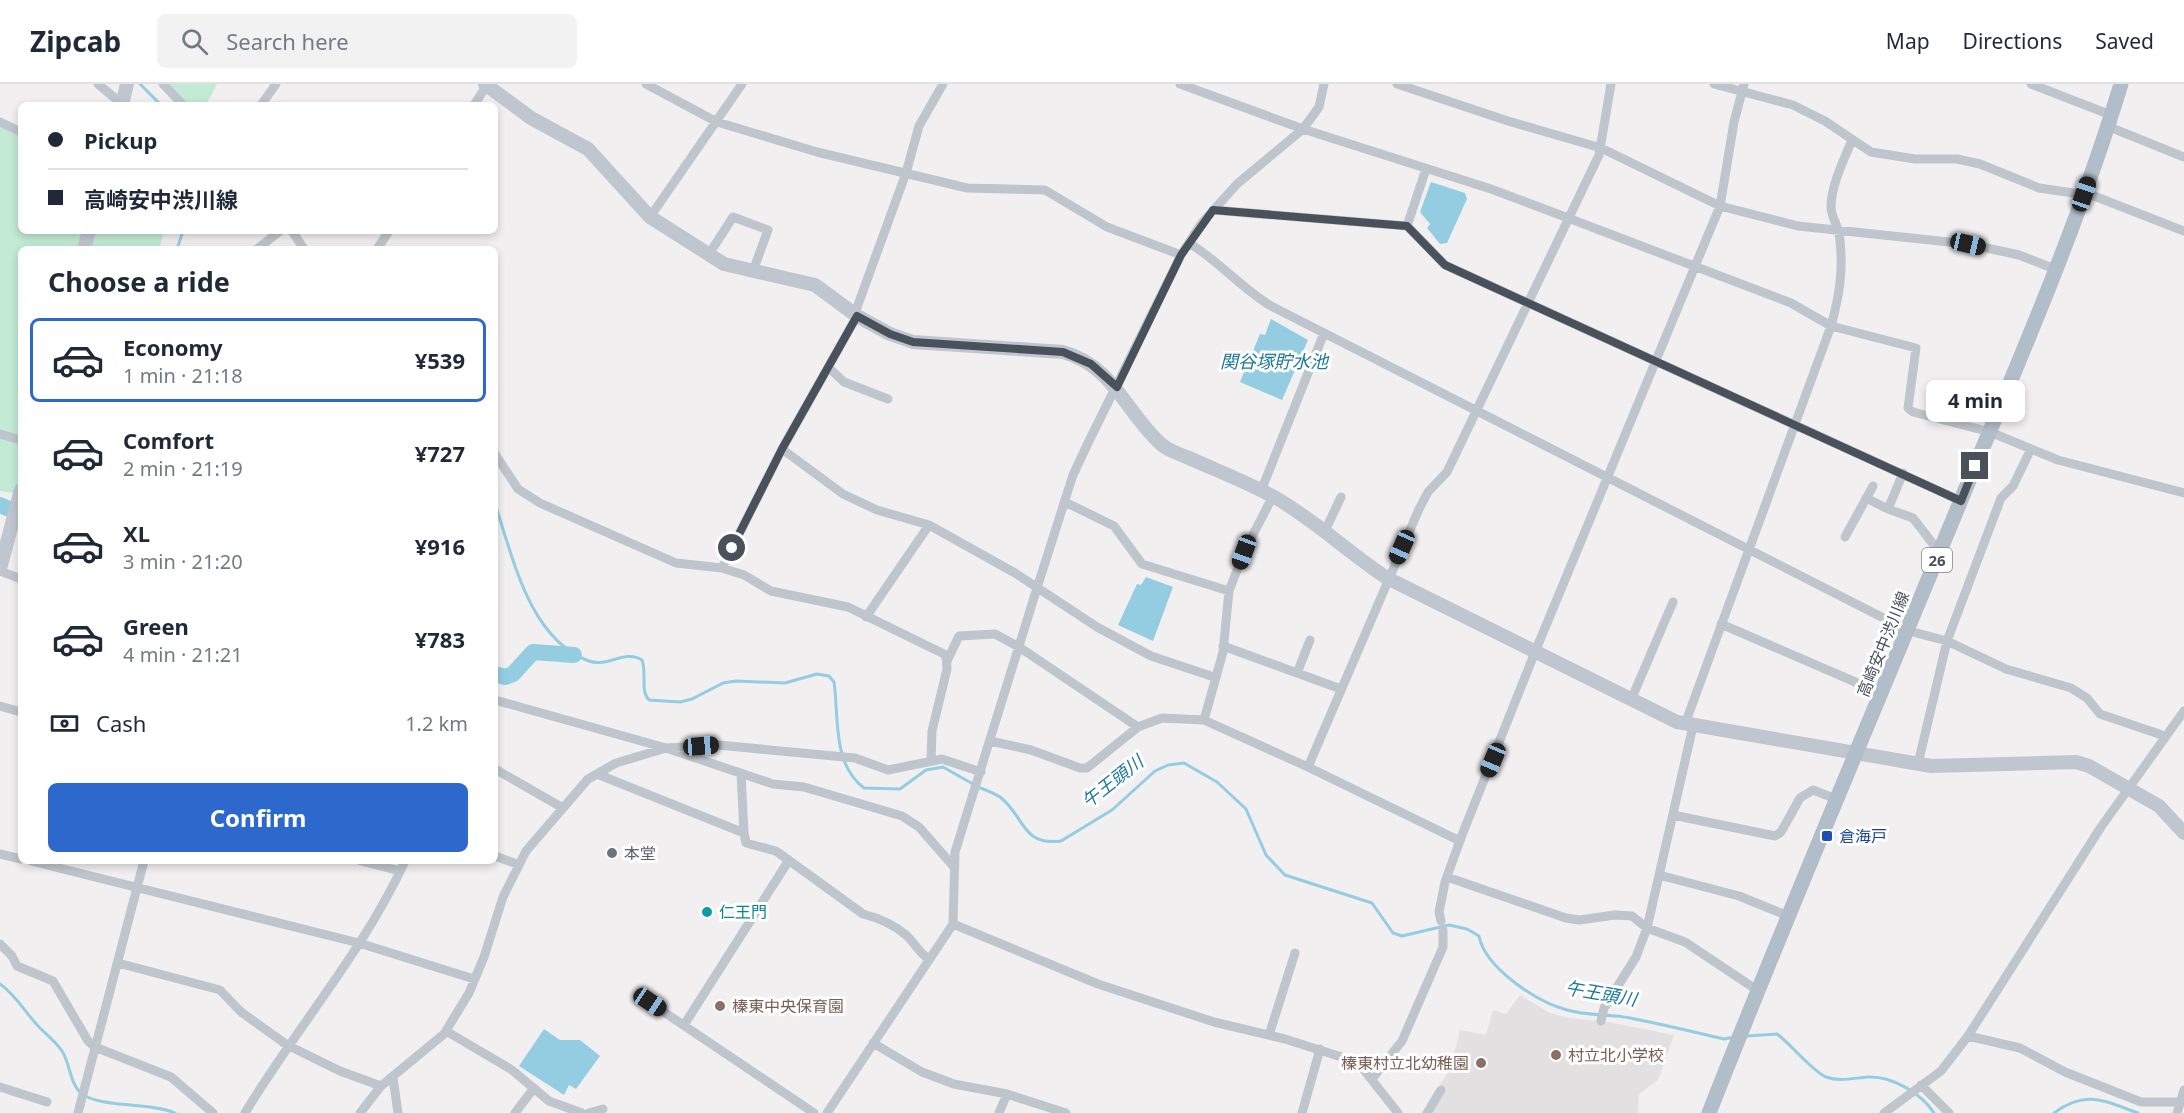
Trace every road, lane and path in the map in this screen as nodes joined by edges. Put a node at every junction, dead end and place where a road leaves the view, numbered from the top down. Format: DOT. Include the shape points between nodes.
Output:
graph roads {
  1 [pos="98,84"];
  2 [pos="127,84"];
  3 [pos="163,84"];
  4 [pos="276,84"];
  5 [pos="646,84"];
  6 [pos="742,84"];
  7 [pos="943,84"];
  8 [pos="1180,84"];
  9 [pos="1324,84"];
  10 [pos="1397,84"];
  11 [pos="1611,84"];
  12 [pos="1714,84"];
  13 [pos="2031,84"];
  14 [pos="2121,84"];
  15 [pos="486,85"];
  16 [pos="1743,88"];
  17 [pos="120,102"];
  18 [pos="122,102"];
  19 [pos="180,102"];
  20 [pos="267,102"];
  21 [pos="476,102"];
  22 [pos="2109,120"];
  23 [pos="0,122"];
  24 [pos="717,122"];
  25 [pos="1303,129"];
  26 [pos="18,131"];
  27 [pos="1852,140"];
  28 [pos="1601,148"];
  29 [pos="2184,157"];
  30 [pos="1426,169"];
  31 [pos="906,173"];
  32 [pos="2084,194"];
  33 [pos="1720,206"];
  34 [pos="1213,210"];
  35 [pos="650,218"];
  36 [pos="1568,218"];
  37 [pos="1407,226"];
  38 [pos="1838,230"];
  39 [pos="2184,231"];
  40 [pos="276,234"];
  41 [pos="1189,243"];
  42 [pos="261,246"];
  43 [pos="709,254"];
  44 [pos="1181,255"];
  45 [pos="1696,266"];
  46 [pos="2055,269"];
  47 [pos="753,271"];
  48 [pos="1527,302"];
  49 [pos="856,314"];
  50 [pos="1831,326"];
  51 [pos="1324,333"];
  52 [pos="1657,362"];
  53 [pos="828,367"];
  54 [pos="1117,387"];
  55 [pos="888,399"];
  56 [pos="1476,411"];
  57 [pos="1793,424"];
  58 [pos="1990,432"];
  59 [pos="0,434"];
  60 [pos="18,439"];
  61 [pos="782,449"];
  62 [pos="2030,451"];
  63 [pos="498,459"];
  64 [pos="1904,473"];
  65 [pos="1608,478"];
  66 [pos="1873,486"];
  67 [pos="2184,493"];
  68 [pos="1267,494"];
  69 [pos="1341,497"];
  70 [pos="1866,498"];
  71 [pos="18,501"];
  72 [pos="1961,501"];
  73 [pos="1065,502"];
  74 [pos="1888,509"];
  75 [pos="929,525"];
  76 [pos="1325,531"];
  77 [pos="1845,537"];
  78 [pos="1749,549"];
  79 [pos="1940,553"];
  80 [pos="722,568"];
  81 [pos="0,570"];
  82 [pos="18,578"];
  83 [pos="1388,578"];
  84 [pos="1037,588"];
  85 [pos="1229,591"];
  86 [pos="1673,602"];
  87 [pos="866,617"];
  88 [pos="1721,624"];
  89 [pos="1909,631"];
  90 [pos="1310,640"];
  91 [pos="1947,641"];
  92 [pos="1223,646"];
  93 [pos="1019,647"];
  94 [pos="1534,652"];
  95 [pos="946,661"];
  96 [pos="1297,673"];
  97 [pos="1214,677"];
  98 [pos="1341,689"];
  99 [pos="1883,694"];
  100 [pos="1630,700"];
  101 [pos="498,701"];
  102 [pos="0,706"];
  103 [pos="18,711"];
  104 [pos="2184,711"];
  105 [pos="1204,720"];
  106 [pos="1689,725"];
  107 [pos="1138,727"];
  108 [pos="2165,736"];
  109 [pos="990,741"];
  110 [pos="666,748"];
  111 [pos="1857,753"];
  112 [pos="931,759"];
  113 [pos="1918,764"];
  114 [pos="1308,767"];
  115 [pos="498,771"];
  116 [pos="741,773"];
  117 [pos="597,774"];
  118 [pos="980,774"];
  119 [pos="2128,788"];
  120 [pos="1836,799"];
  121 [pos="563,808"];
  122 [pos="1673,814"];
  123 [pos="2184,833"];
  124 [pos="744,834"];
  125 [pos="1460,841"];
  126 [pos="0,854"];
  127 [pos="498,856"];
  128 [pos="18,858"];
  129 [pos="789,860"];
  130 [pos="44,864"];
  131 [pos="143,864"];
  132 [pos="373,864"];
  133 [pos="404,864"];
  134 [pos="517,864"];
  135 [pos="954,867"];
  136 [pos="400,871"];
  137 [pos="1659,875"];
  138 [pos="1447,877"];
  139 [pos="137,886"];
  140 [pos="1788,916"];
  141 [pos="953,924"];
  142 [pos="1647,927"];
  143 [pos="360,943"];
  144 [pos="0,945"];
  145 [pos="1295,953"];
  146 [pos="929,959"];
  147 [pos="118,963"];
  148 [pos="474,979"];
  149 [pos="1757,990"];
  150 [pos="650,1002"];
  151 [pos="1601,1021"];
  152 [pos="684,1025"];
  153 [pos="446,1031"];
  154 [pos="1269,1035"];
  155 [pos="1968,1036"];
  156 [pos="873,1043"];
  157 [pos="287,1045"];
  158 [pos="95,1047"];
  159 [pos="1320,1049"];
  160 [pos="393,1078"];
  161 [pos="1372,1079"];
  162 [pos="381,1086"];
  163 [pos="0,1087"];
  164 [pos="1919,1087"];
  165 [pos="534,1088"];
  166 [pos="1441,1090"];
  167 [pos="2184,1090"];
  168 [pos="1007,1094"];
  169 [pos="47,1102"];
  170 [pos="2182,1102"];
  171 [pos="603,1109"];
  172 [pos="830,1112"];
  173 [pos="78,1113"];
  174 [pos="213,1113"];
  175 [pos="245,1113"];
  176 [pos="360,1113"];
  177 [pos="398,1113"];
  178 [pos="515,1113"];
  179 [pos="582,1113"];
  180 [pos="589,1113"];
  181 [pos="814,1113"];
  182 [pos="999,1113"];
  183 [pos="1066,1113"];
  184 [pos="1302,1113"];
  185 [pos="1398,1113"];
  186 [pos="1427,1113"];
  187 [pos="1709,1113"];
  188 [pos="1884,1113"];
  189 [pos="1949,1113"];
  190 [pos="2177,1113"];
  1 -- 17 [label="street"];
  2 -- 18 [label="street"];
  3 -- 19 [label="street"];
  4 -- 20 [label="street"];
  5 -- 24 [label="street"];
  6 -- 24 [label="street"];
  7 -- 31 [label="street" via="919,126"];
  8 -- 25 [label="street"];
  9 -- 25 [label="street" via="1319,107"];
  10 -- 28 [label="street"];
  11 -- 28 [label="street"];
  12 -- 16 [label="street"];
  13 -- 22 [label="street"];
  14 -- 22 [label="main road, 高崎安中渋川線 / 26"];
  15 -- 21 [label="street"];
  15 -- 35 [label="street" via="531,118 588,148"];
  16 -- 27 [label="street" via="1792,105"];
  16 -- 33 [label="street"];
  22 -- 29 [label="street"];
  22 -- 32 [label="main road, 高崎安中渋川線 / 26"];
  23 -- 26 [label="street"];
  24 -- 31 [label="street"];
  24 -- 35 [label="street"];
  25 -- 30 [label="street"];
  25 -- 34 [label="street" via="1236,184"];
  27 -- 32 [label="street" via="1871,152 1915,159 1956,159 1980,164 2039,188"];
  27 -- 38 [label="street" via="1832,194 1831,209"];
  28 -- 33 [label="street"];
  28 -- 36 [label="street"];
  30 -- 36 [label="street"];
  30 -- 37 [label="street"];
  31 -- 44 [label="street" via="967,188 1045,190 1107,227"];
  31 -- 49 [label="street"];
  32 -- 39 [label="street"];
  32 -- 46 [label="main road, 高崎安中渋川線 / 26"];
  33 -- 38 [label="street" via="1798,226"];
  33 -- 45 [label="street"];
  34 -- 37 [label="street"];
  34 -- 41 [label="street"];
  35 -- 43 [label="street"];
  36 -- 45 [label="street"];
  36 -- 48 [label="street"];
  37 -- 48 [label="street" via="1445,265"];
  38 -- 46 [label="street" via="1968,244 2019,255"];
  38 -- 50 [label="street" via="1841,291"];
  40 -- 42 [label="street"];
  41 -- 44 [label="street"];
  41 -- 51 [label="street" via="1212,257 1251,294"];
  43 -- 47 [label="street" via="735,268"];
  43 -- 47 [label="street" via="733,217 768,230"];
  44 -- 54 [label="street"];
  45 -- 50 [label="street" via="1791,303"];
  45 -- 52 [label="street"];
  46 -- 58 [label="main road, 高崎安中渋川線 / 26"];
  47 -- 49 [label="street" via="815,285"];
  48 -- 52 [label="street"];
  48 -- 56 [label="street"];
  49 -- 53 [label="street"];
  49 -- 54 [label="street" via="913,342 1063,352 1091,364"];
  50 -- 57 [label="street"];
  50 -- 58 [label="street" via="1916,348 1908,408"];
  51 -- 56 [label="street"];
  51 -- 68 [label="street"];
  52 -- 57 [label="street"];
  52 -- 65 [label="street"];
  53 -- 55 [label="street" via="844,382"];
  53 -- 61 [label="street"];
  54 -- 68 [label="street" via="1162,446"];
  54 -- 73 [label="street" via="1083,454"];
  56 -- 65 [label="street"];
  56 -- 83 [label="street" via="1447,472 1428,492 1419,509"];
  57 -- 64 [label="street"];
  57 -- 78 [label="street"];
  58 -- 62 [label="street"];
  58 -- 72 [label="main road, 高崎安中渋川線 / 26"];
  59 -- 60 [label="street"];
  61 -- 75 [label="street" via="843,494 877,510"];
  61 -- 80 [label="street"];
  62 -- 67 [label="street"];
  62 -- 91 [label="street" via="2013,486 2001,498"];
  63 -- 80 [label="street" via="518,489 540,503 676,563"];
  64 -- 72 [label="street"];
  64 -- 74 [label="street"];
  65 -- 78 [label="street"];
  65 -- 94 [label="street"];
  66 -- 70 [label="street"];
  68 -- 76 [label="street"];
  68 -- 85 [label="street"];
  69 -- 76 [label="street"];
  70 -- 74 [label="street"];
  70 -- 77 [label="street"];
  71 -- 81 [label="street"];
  72 -- 79 [label="main road, 高崎安中渋川線 / 26"];
  73 -- 84 [label="street"];
  73 -- 85 [label="street" via="1114,526 1142,564"];
  74 -- 79 [label="street" via="1913,518"];
  75 -- 84 [label="street"];
  75 -- 87 [label="street"];
  76 -- 83 [label="street" via="1356,558"];
  78 -- 88 [label="street"];
  78 -- 89 [label="street"];
  79 -- 89 [label="main road, 高崎安中渋川線 / 26"];
  80 -- 87 [label="street" via="744,575 771,591 834,603"];
  81 -- 82 [label="street"];
  83 -- 94 [label="street"];
  83 -- 98 [label="street"];
  84 -- 93 [label="street"];
  84 -- 97 [label="street" via="1151,656"];
  85 -- 92 [label="street"];
  86 -- 100 [label="street"];
  87 -- 95 [label="street" via="946,655"];
  88 -- 99 [label="street"];
  88 -- 106 [label="street"];
  89 -- 91 [label="street"];
  89 -- 99 [label="main road, 高崎安中渋川線 / 26"];
  90 -- 96 [label="street"];
  91 -- 108 [label="street" via="2006,669 2071,688 2087,698 2100,714"];
  91 -- 113 [label="street"];
  92 -- 96 [label="street"];
  92 -- 97 [label="street"];
  93 -- 95 [label="street" via="995,634 959,636"];
  93 -- 107 [label="street"];
  93 -- 109 [label="street"];
  94 -- 100 [label="street"];
  94 -- 125 [label="street"];
  95 -- 112 [label="street" via="932,730"];
  96 -- 98 [label="street"];
  97 -- 105 [label="street"];
  98 -- 114 [label="street"];
  99 -- 111 [label="main road, 高崎安中渋川線 / 26"];
  100 -- 106 [label="street"];
  101 -- 110 [label="street"];
  102 -- 103 [label="street"];
  104 -- 108 [label="street"];
  105 -- 107 [label="street" via="1162,718"];
  105 -- 114 [label="street"];
  106 -- 111 [label="street"];
  106 -- 122 [label="street"];
  107 -- 109 [label="street" via="1087,768"];
  108 -- 119 [label="street"];
  109 -- 118 [label="street"];
  110 -- 112 [label="street" via="718,745 850,757 888,770"];
  110 -- 116 [label="street"];
  110 -- 117 [label="street" via="616,763"];
  111 -- 113 [label="street"];
  111 -- 120 [label="main road, 高崎安中渋川線 / 26"];
  112 -- 118 [label="street" via="942,759"];
  113 -- 119 [label="street" via="2065,760 2089,766"];
  114 -- 125 [label="street"];
  115 -- 121 [label="street"];
  116 -- 124 [label="street"];
  116 -- 135 [label="street" via="902,816 919,827"];
  117 -- 121 [label="street"];
  117 -- 124 [label="street"];
  118 -- 135 [label="street" via="955,852"];
  119 -- 123 [label="street" via="2159,807"];
  119 -- 155 [label="street"];
  120 -- 122 [label="street" via="1814,790 1804,794 1775,836"];
  120 -- 140 [label="main road, 高崎安中渋川線 / 26"];
  121 -- 134 [label="street"];
  122 -- 137 [label="street"];
  124 -- 129 [label="street" via="746,843 776,851"];
  125 -- 138 [label="street"];
  126 -- 128 [label="street"];
  127 -- 134 [label="street"];
  129 -- 146 [label="street" via="863,914 879,918 907,936"];
  129 -- 152 [label="street"];
  130 -- 139 [label="street"];
  131 -- 139 [label="street"];
  132 -- 136 [label="street"];
  133 -- 136 [label="street"];
  134 -- 148 [label="street"];
  135 -- 141 [label="street"];
  136 -- 143 [label="street"];
  137 -- 140 [label="street" via="1739,896"];
  137 -- 142 [label="street"];
  138 -- 142 [label="street" via="1566,918 1632,916"];
  138 -- 161 [label="street" via="1439,912 1443,946 1402,1041"];
  139 -- 143 [label="street"];
  139 -- 147 [label="street"];
  140 -- 149 [label="main road, 高崎安中渋川線 / 26"];
  141 -- 146 [label="street"];
  141 -- 154 [label="street" via="1098,984 1214,1022"];
  142 -- 149 [label="street" via="1685,942"];
  142 -- 151 [label="street" via="1636,957 1604,1008"];
  143 -- 148 [label="street"];
  143 -- 157 [label="street"];
  144 -- 158 [label="street" via="17,966 53,981"];
  145 -- 154 [label="street"];
  146 -- 156 [label="street"];
  147 -- 157 [label="street" via="220,990 241,1012"];
  147 -- 158 [label="street"];
  148 -- 153 [label="street"];
  149 -- 187 [label="main road, 高崎安中渋川線 / 26"];
  150 -- 152 [label="street"];
  152 -- 181 [label="street"];
  153 -- 160 [label="street"];
  153 -- 165 [label="street" via="512,1070"];
  154 -- 159 [label="street"];
  155 -- 164 [label="street" via="1941,1071"];
  155 -- 170 [label="street" via="2020,1048 2065,1072 2140,1102"];
  156 -- 168 [label="street" via="922,1072 954,1084"];
  156 -- 172 [label="street"];
  157 -- 162 [label="street"];
  157 -- 175 [label="street"];
  158 -- 173 [label="street"];
  158 -- 174 [label="street" via="171,1077"];
  159 -- 161 [label="street" via="1360,1065"];
  159 -- 184 [label="street"];
  160 -- 162 [label="street"];
  160 -- 177 [label="street"];
  161 -- 185 [label="street"];
  162 -- 176 [label="street"];
  163 -- 169 [label="street"];
  164 -- 188 [label="street"];
  164 -- 189 [label="street"];
  165 -- 178 [label="street"];
  165 -- 179 [label="street" via="549,1101"];
  166 -- 186 [label="street"];
  167 -- 170 [label="street"];
  168 -- 182 [label="street"];
  168 -- 183 [label="street"];
  170 -- 190 [label="street"];
  171 -- 180 [label="street"];
}
